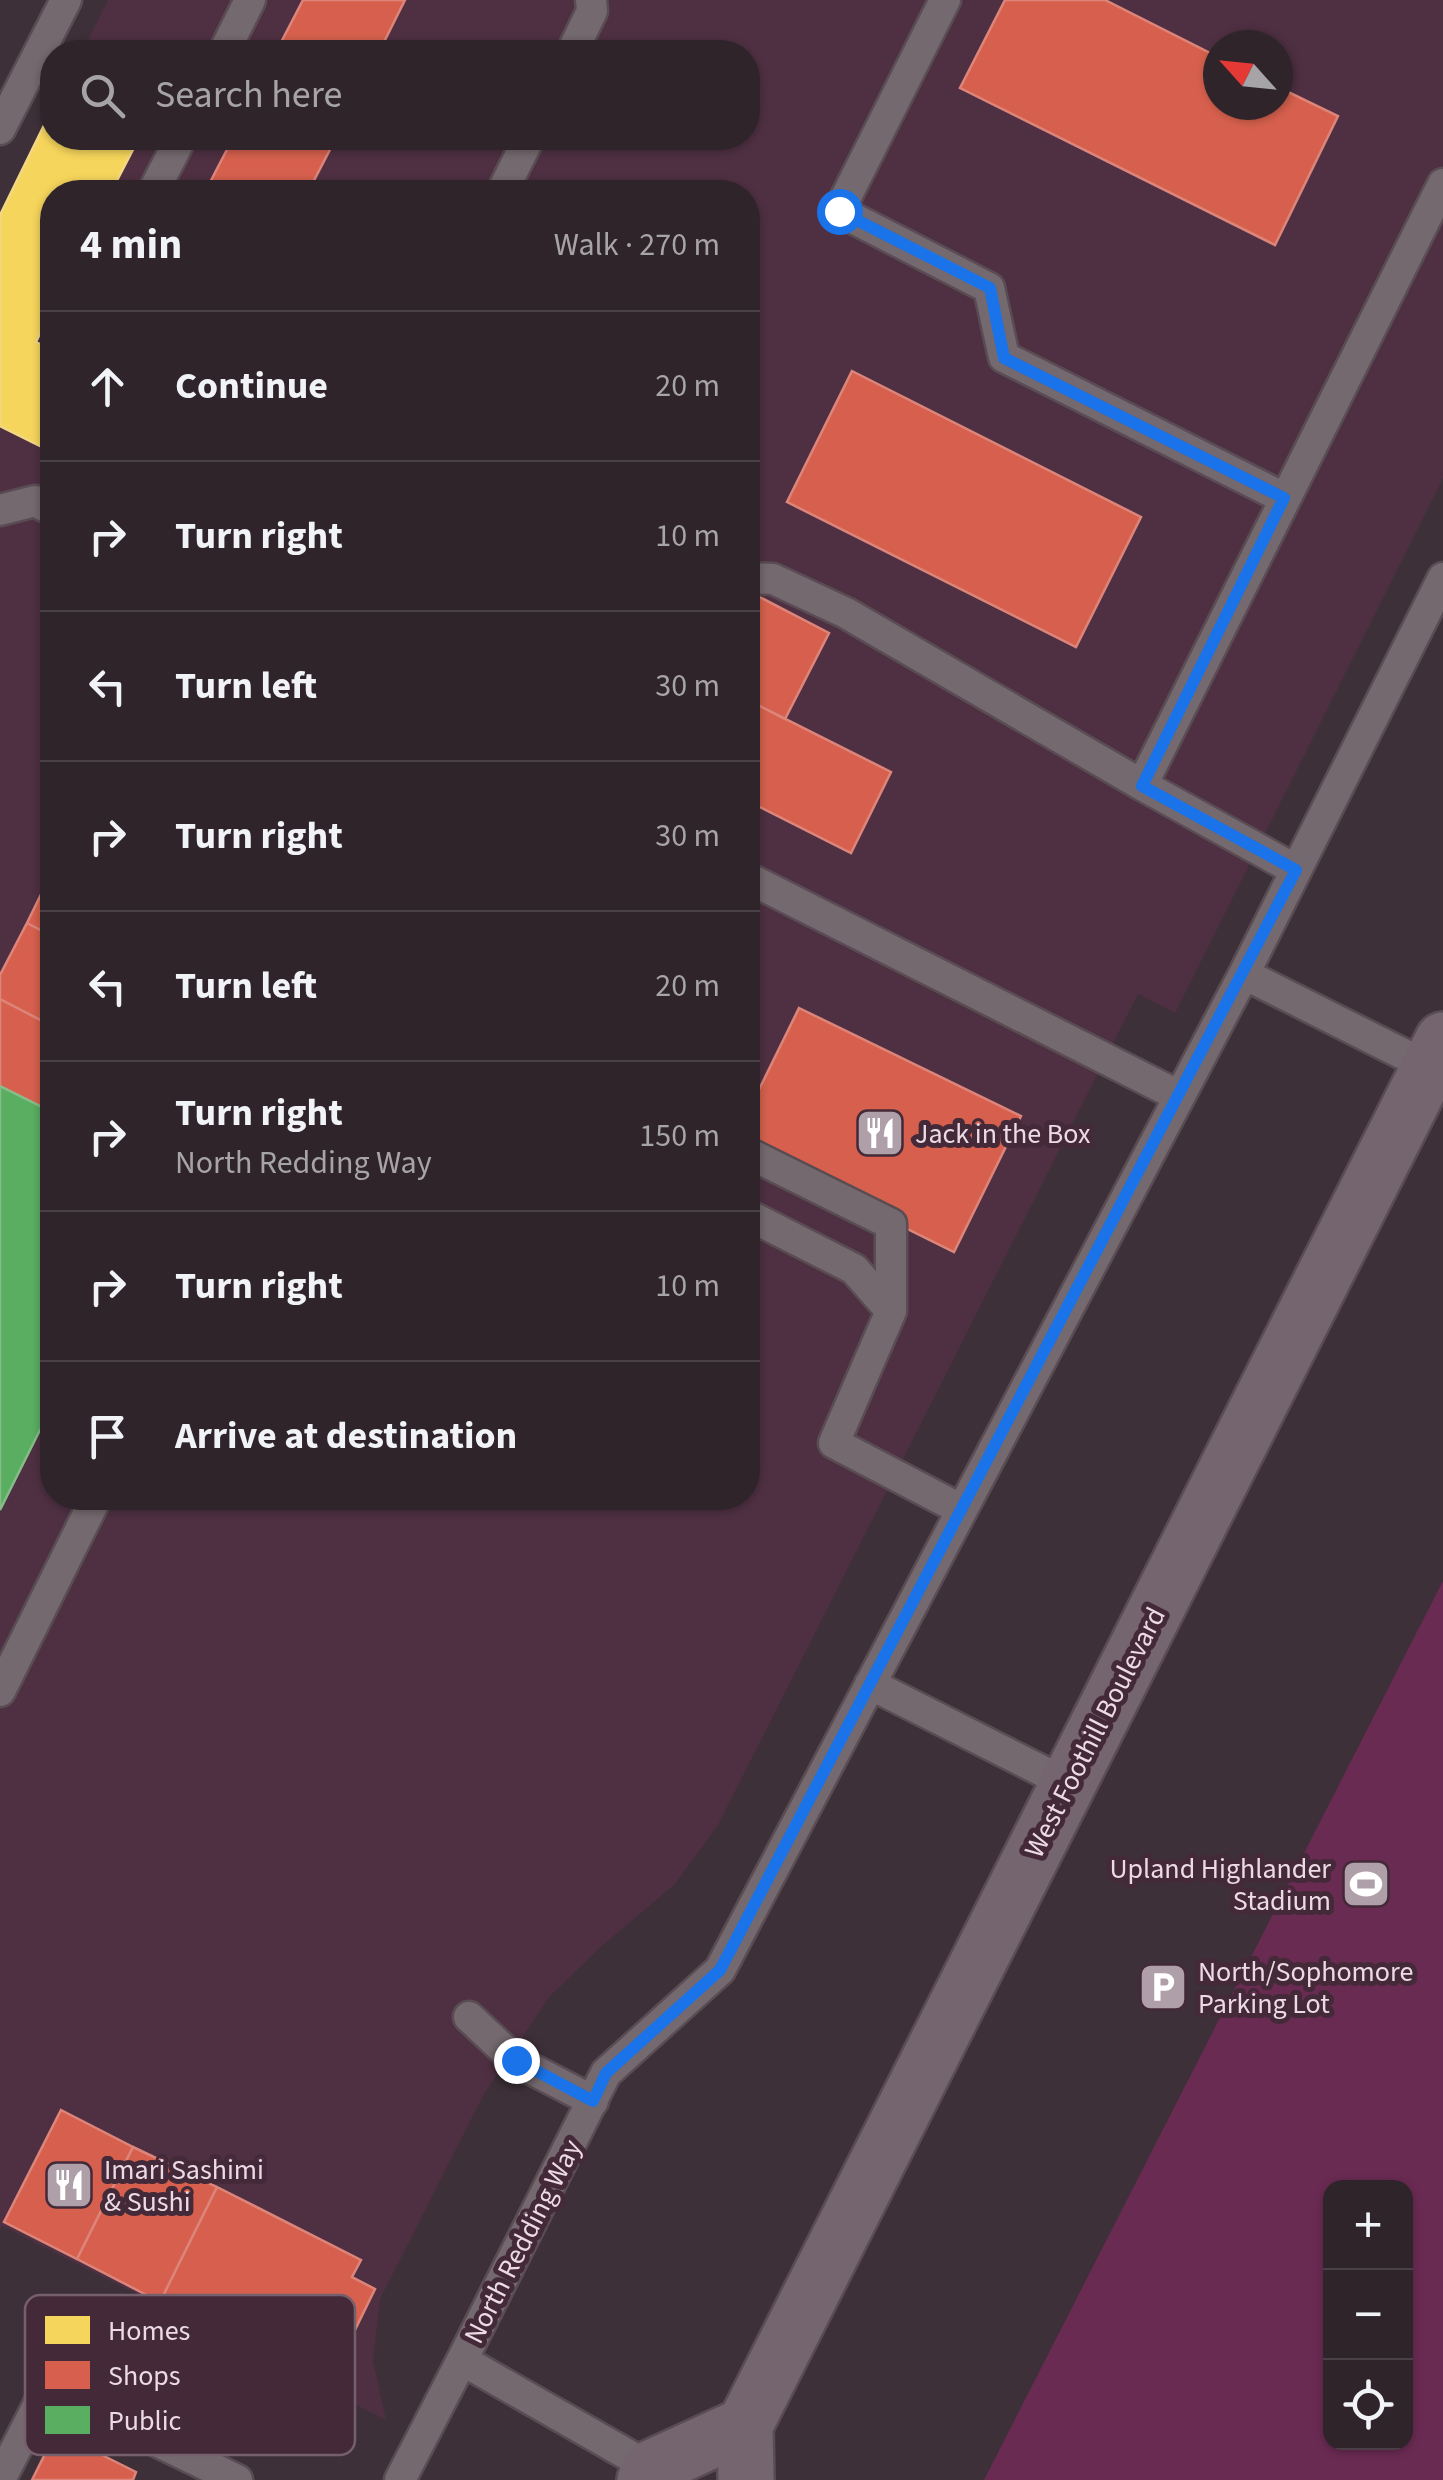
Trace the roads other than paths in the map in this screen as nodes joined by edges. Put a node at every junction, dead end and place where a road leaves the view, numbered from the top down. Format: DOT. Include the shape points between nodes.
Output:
graph roads {
  1 [pos="66,0"];
  2 [pos="250,0"];
  3 [pos="591,0"];
  4 [pos="945,0"];
  5 [pos="46,40"];
  6 [pos="230,40"];
  7 [pos="578,40"];
  8 [pos="40,51"];
  9 [pos="0,129"];
  10 [pos="175,150"];
  11 [pos="524,150"];
  12 [pos="159,180"];
  13 [pos="508,180"];
  14 [pos="1443,184"];
  15 [pos="1284,498"];
  16 [pos="40,504"];
  17 [pos="0,510"];
  18 [pos="760,578"];
  19 [pos="1443,578"];
  20 [pos="1142,786"];
  21 [pos="1296,870"];
  22 [pos="760,884"];
  23 [pos="1244,974"];
  24 [pos="1436,1054"];
  25 [pos="1179,1096"];
  26 [pos="760,1159"];
  27 [pos="760,1221"];
  28 [pos="890,1312"];
  29 [pos="90,1510"];
  30 [pos="962,1510"];
  31 [pos="870,1684"];
  32 [pos="0,1691"];
  33 [pos="1068,1784"];
  34 [pos="469,2016"];
  35 [pos="593,2101"];
  36 [pos="462,2360"];
  37 [pos="745,2425"];
  38 [pos="25,2431"];
  39 [pos="185,2455"];
  40 [pos="648,2474"];
  41 [pos="0,2480"];
  42 [pos="237,2480"];
  43 [pos="400,2480"];
  44 [pos="746,2480"];
  1 -- 5 [label="lane"];
  2 -- 6 [label="lane"];
  3 -- 7 [label="lane"];
  4 -- 15 [label="lane" via="839,211 990,288 1004,358"];
  8 -- 9 [label="lane"];
  10 -- 12 [label="lane"];
  11 -- 13 [label="lane"];
  14 -- 15 [label="lane"];
  15 -- 20 [label="lane"];
  16 -- 17 [label="lane"];
  18 -- 20 [label="lane" via="846,612"];
  19 -- 21 [label="lane, North Redding Way"];
  20 -- 21 [label="lane"];
  21 -- 23 [label="lane, North Redding Way"];
  22 -- 25 [label="lane"];
  23 -- 24 [label="lane"];
  23 -- 25 [label="lane, North Redding Way"];
  24 -- 33 [label="main road, West Foothill Boulevard"];
  25 -- 30 [label="lane, North Redding Way"];
  26 -- 28 [label="lane" via="891,1224"];
  27 -- 28 [label="lane" via="854,1269"];
  28 -- 30 [label="lane" via="834,1444"];
  29 -- 32 [label="lane"];
  30 -- 31 [label="lane, North Redding Way"];
  31 -- 33 [label="lane"];
  31 -- 35 [label="lane, North Redding Way" via="720,1970 606,2073"];
  33 -- 37 [label="main road, West Foothill Boulevard"];
  34 -- 35 [label="lane" via="516,2060"];
  35 -- 36 [label="lane, North Redding Way"];
  36 -- 40 [label="lane, North Redding Way"];
  36 -- 43 [label="lane"];
  37 -- 40 [label="main road"];
  37 -- 44 [label="main road, West Foothill Boulevard"];
  38 -- 41 [label="lane"];
  39 -- 42 [label="lane"];
}
